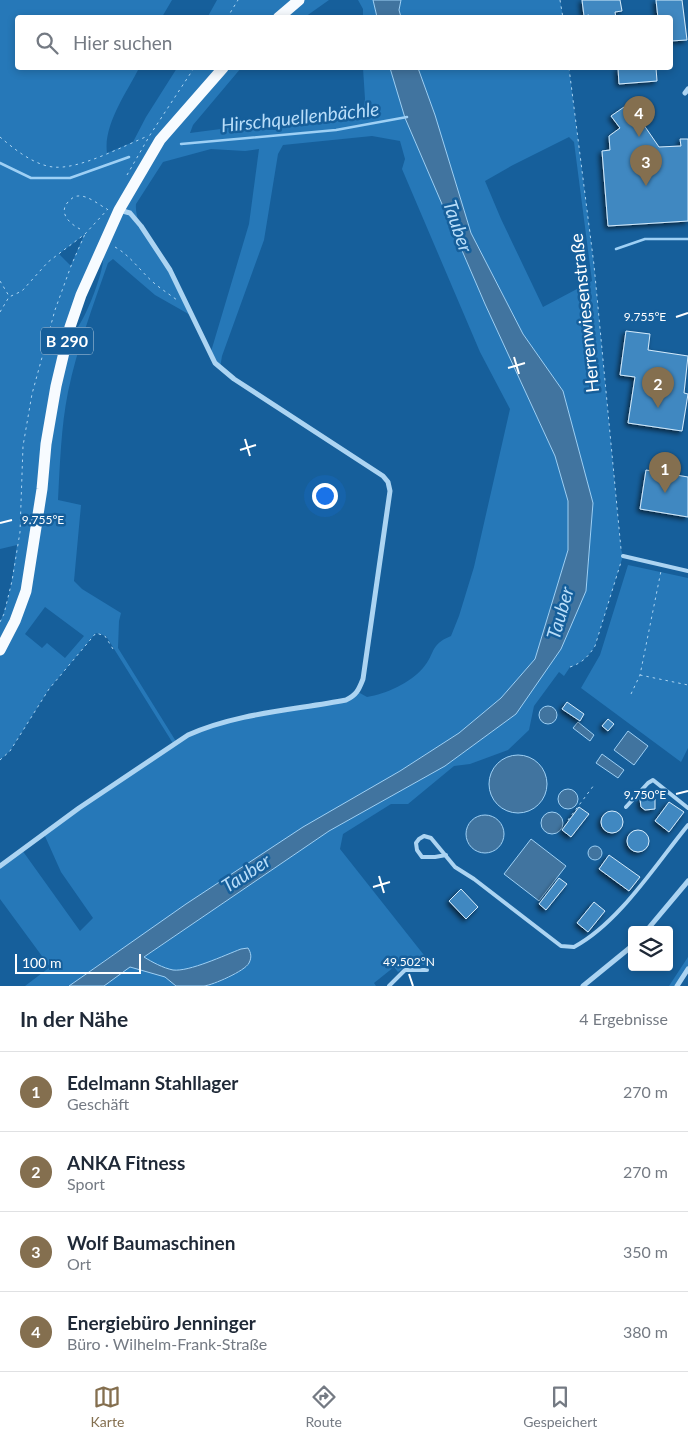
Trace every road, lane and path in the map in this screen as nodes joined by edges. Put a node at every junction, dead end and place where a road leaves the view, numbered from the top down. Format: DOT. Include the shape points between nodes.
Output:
graph roads {
  1 [pos="238,0"];
  2 [pos="299,0"];
  3 [pos="560,0"];
  4 [pos="229,15"];
  5 [pos="282,15"];
  6 [pos="562,15"];
  7 [pos="221,70"];
  8 [pos="569,70"];
  9 [pos="150,135"];
  10 [pos="0,137"];
  11 [pos="114,209"];
  12 [pos="80,228"];
  13 [pos="85,234"];
  14 [pos="115,247"];
  15 [pos="0,280"];
  16 [pos="9,297"];
  17 [pos="188,309"];
  18 [pos="0,312"];
  19 [pos="623,556"];
  20 [pos="663,566"];
  21 [pos="688,572"];
  22 [pos="0,622"];
  23 [pos="114,649"];
  24 [pos="0,650"];
  25 [pos="570,667"];
  26 [pos="640,675"];
  27 [pos="688,685"];
  28 [pos="631,694"];
  29 [pos="0,760"];
  30 [pos="594,785"];
  31 [pos="626,807"];
  32 [pos="688,808"];
  33 [pos="568,820"];
  34 [pos="688,825"];
  35 [pos="446,855"];
  36 [pos="0,866"];
  37 [pos="688,881"];
  38 [pos="650,926"];
  39 [pos="628,949"];
  40 [pos="688,969"];
  41 [pos="427,970"];
  42 [pos="389,986"];
  43 [pos="583,986"];
  44 [pos="677,986"];
  1 -- 4 [label="path"];
  2 -- 5 [label="main road"];
  3 -- 6 [label="path"];
  7 -- 11 [label="main road, B 290" via="160,140"];
  8 -- 19 [label="path, Herrenwiesenstraße" via="594,265"];
  9 -- 10 [label="path" via="85,162 52,167 15,150"];
  11 -- 12 [label="path" via="87,198 71,198 64,214"];
  11 -- 13 [label="path"];
  11 -- 17 [label="street" via="130,213 140,226 170,270"];
  11 -- 24 [label="main road, B 290" via="70,327 56,386 26,591"];
  13 -- 16 [label="path" via="48,262 22,291"];
  13 -- 22 [label="path" via="55,310 32,394 23,446 20,532 12,581"];
  14 -- 17 [label="path"];
  15 -- 16 [label="path"];
  16 -- 18 [label="path"];
  17 -- 36 [label="street" via="210,355 220,368 388,482 390,491 363,679 358,692 346,700 240,719 188,735"];
  19 -- 20 [label="lane"];
  19 -- 25 [label="path" via="595,646 580,664"];
  20 -- 21 [label="lane"];
  20 -- 26 [label="path"];
  23 -- 29 [label="path" via="105,636 96,633 49,689 10,751"];
  26 -- 27 [label="path"];
  26 -- 28 [label="path"];
  30 -- 33 [label="path"];
  31 -- 32 [label="lane" via="653,780"];
  34 -- 35 [label="lane" via="633,895 605,925 574,948 561,946 455,867"];
  35 -- 35 [label="lane" via="422,857 416,843 424,836 431,838"];
  37 -- 38 [label="street"];
  39 -- 43 [label="street"];
  40 -- 44 [label="street"];
  41 -- 42 [label="lane" via="405,970"];
}
